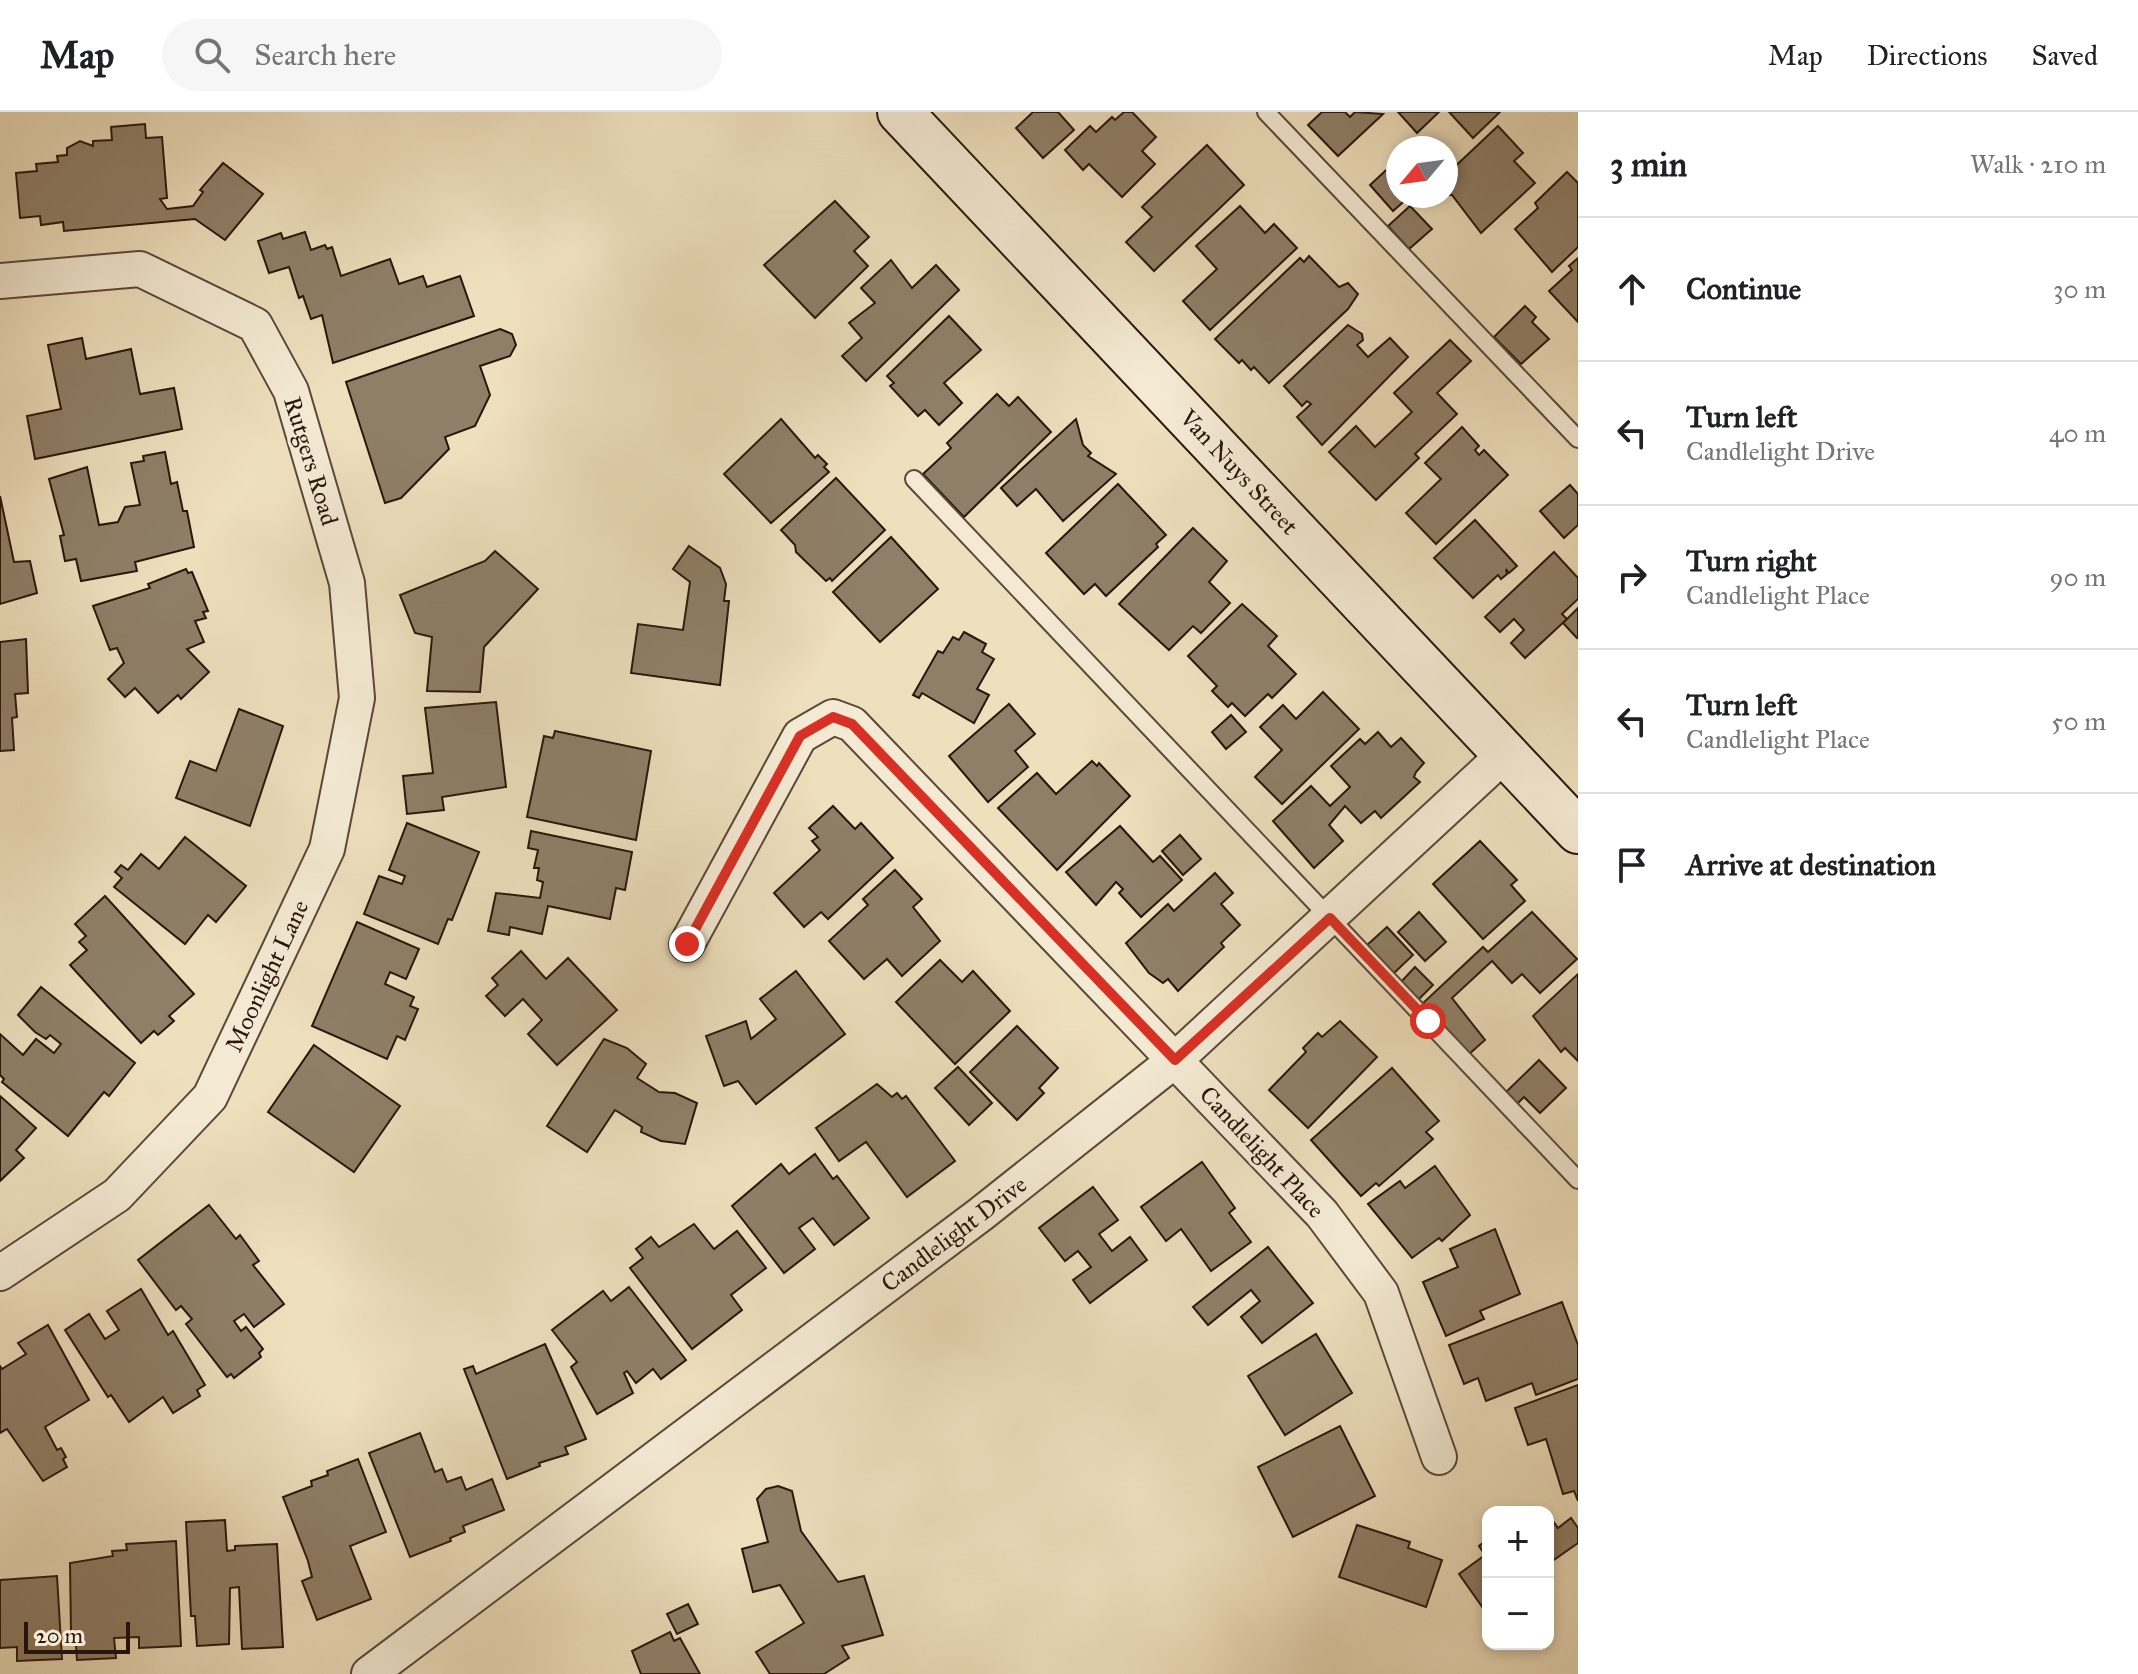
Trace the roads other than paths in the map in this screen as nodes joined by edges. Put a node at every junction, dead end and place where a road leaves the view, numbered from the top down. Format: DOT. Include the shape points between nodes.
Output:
graph roads {
  1 [pos="900,112"];
  2 [pos="1266,112"];
  3 [pos="0,281"];
  4 [pos="1578,439"];
  5 [pos="914,479"];
  6 [pos="347,583"];
  7 [pos="1505,754"];
  8 [pos="1578,831"];
  9 [pos="1330,918"];
  10 [pos="687,944"];
  11 [pos="1175,1060"];
  12 [pos="1578,1180"];
  13 [pos="0,1273"];
  14 [pos="1439,1457"];
  15 [pos="369,1674"];
  1 -- 7 [label="street, Van Nuys Street"];
  2 -- 4 [label="lane"];
  3 -- 6 [label="street, Rutgers Road" via="140,269 255,325 291,391"];
  5 -- 9 [label="lane"];
  6 -- 13 [label="street, Moonlight Lane" via="357,698 327,849 210,1097 117,1195"];
  7 -- 8 [label="street, Van Nuys Street"];
  7 -- 9 [label="street, Candlelight Drive"];
  9 -- 11 [label="street, Candlelight Drive"];
  9 -- 12 [label="lane"];
  10 -- 11 [label="street, Candlelight Place" via="800,736 833,717 852,724"];
  11 -- 14 [label="street, Candlelight Place" via="1322,1214 1381,1293"];
  11 -- 15 [label="street, Candlelight Drive" via="981,1214"];
}
